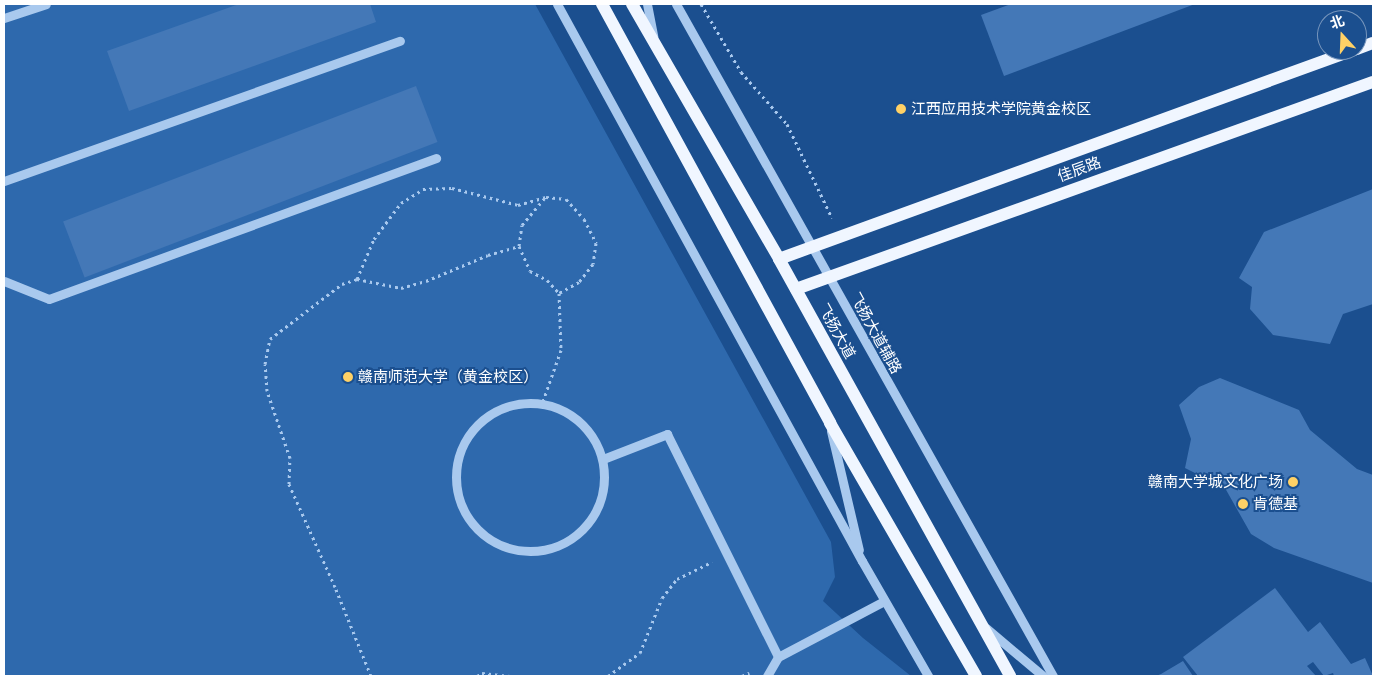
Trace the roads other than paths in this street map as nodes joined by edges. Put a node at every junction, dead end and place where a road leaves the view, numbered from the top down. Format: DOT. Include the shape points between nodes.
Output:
graph roads {
  1 [pos="46,4"];
  2 [pos="557,4"];
  3 [pos="602,4"];
  4 [pos="632,4"];
  5 [pos="647,4"];
  6 [pos="676,4"];
  7 [pos="4,18"];
  8 [pos="400,42"];
  9 [pos="655,44"];
  10 [pos="1325,60"];
  11 [pos="1373,82"];
  12 [pos="436,158"];
  13 [pos="4,181"];
  14 [pos="812,246"];
  15 [pos="779,259"];
  16 [pos="829,276"];
  17 [pos="4,281"];
  18 [pos="796,289"];
  19 [pos="830,424"];
  20 [pos="603,459"];
  21 [pos="862,561"];
  22 [pos="884,601"];
  23 [pos="979,622"];
  24 [pos="778,658"];
  25 [pos="767,676"];
  26 [pos="928,676"];
  27 [pos="976,676"];
  28 [pos="1010,676"];
  29 [pos="1043,676"];
  30 [pos="1053,676"];
  1 -- 7 [label="street"];
  2 -- 21 [label="street"];
  3 -- 19 [label="main road"];
  4 -- 9 [label="main road, 飞扬大道"];
  5 -- 9 [label="street"];
  6 -- 14 [label="street, 飞扬大道辅路"];
  8 -- 13 [label="street"];
  9 -- 15 [label="main road, 飞扬大道"];
  10 -- 14 [label="main road, 佳辰路"];
  11 -- 16 [label="main road, 佳辰路"];
  12 -- 17 [label="street" via="49,299"];
  14 -- 15 [label="main road, 佳辰路"];
  14 -- 16 [label="street, 飞扬大道辅路"];
  15 -- 18 [label="main road, 飞扬大道"];
  16 -- 18 [label="main road, 佳辰路"];
  16 -- 30 [label="street, 飞扬大道辅路"];
  18 -- 23 [label="main road, 飞扬大道"];
  19 -- 21 [label="street"];
  19 -- 27 [label="main road"];
  20 -- 20 [label="street" via="605,482 600,505 588,525 570,541 549,550 525,552 502,547 482,535 466,517 457,496 455,470 462,445 478,424 500,409 525,403 542,404 574,416 592,435"];
  20 -- 24 [label="street" via="667,434"];
  21 -- 22 [label="street"];
  22 -- 24 [label="street"];
  22 -- 26 [label="street"];
  23 -- 28 [label="main road, 飞扬大道"];
  23 -- 29 [label="street"];
  24 -- 25 [label="street"];
}
